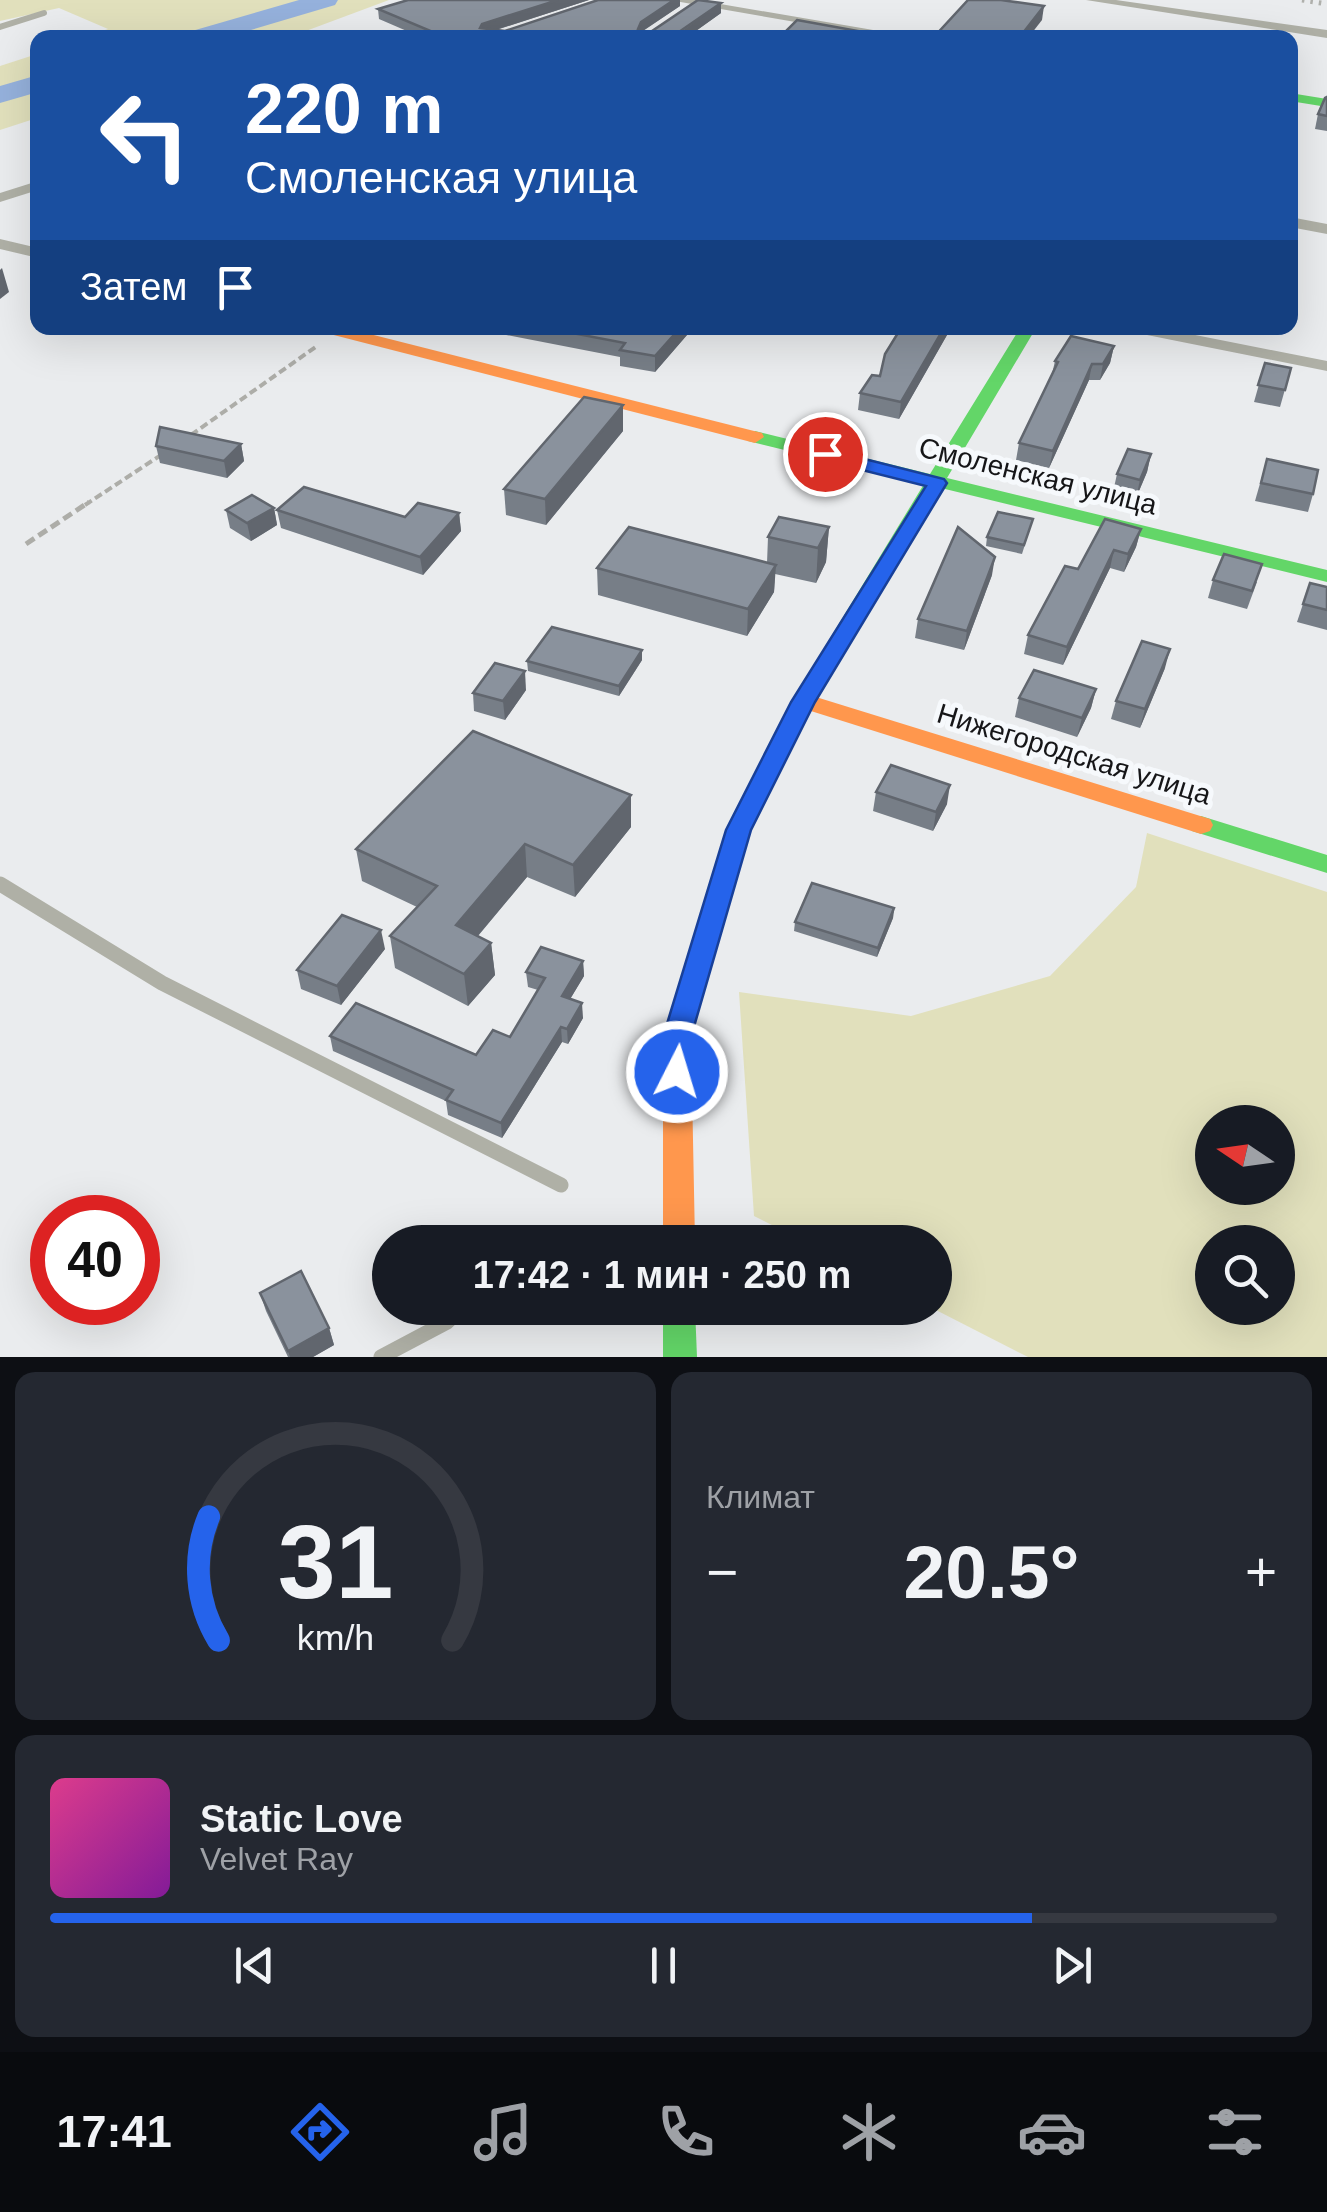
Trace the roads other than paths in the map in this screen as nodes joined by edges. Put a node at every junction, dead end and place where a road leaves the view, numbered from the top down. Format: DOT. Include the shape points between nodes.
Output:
graph roads {
  1 [pos="1092,0"];
  2 [pos="679,6"];
  3 [pos="44,13"];
  4 [pos="0,26"];
  5 [pos="864,30"];
  6 [pos="1287,30"];
  7 [pos="1298,31"];
  8 [pos="1327,34"];
  9 [pos="1298,98"];
  10 [pos="1327,103"];
  11 [pos="30,189"];
  12 [pos="0,198"];
  13 [pos="1298,223"];
  14 [pos="1327,228"];
  15 [pos="0,244"];
  16 [pos="30,252"];
  17 [pos="357,335"];
  18 [pos="1024,335"];
  19 [pos="1172,335"];
  20 [pos="1327,366"];
  21 [pos="938,483"];
  22 [pos="1327,576"];
  23 [pos="803,702"];
  24 [pos="1327,864"];
  25 [pos="0,884"];
  26 [pos="561,1185"];
  27 [pos="679,1225"];
  28 [pos="442,1325"];
  29 [pos="679,1325"];
  30 [pos="381,1357"];
  31 [pos="680,1357"];
  1 -- 6 [label="street"];
  2 -- 5 [label="street" via="696,3"];
  3 -- 4 [label="lane"];
  7 -- 8 [label="street"];
  9 -- 10 [label="street"];
  11 -- 12 [label="street"];
  13 -- 14 [label="street"];
  15 -- 16 [label="street"];
  17 -- 21 [label="street, Смоленская улица"];
  18 -- 21 [label="street"];
  19 -- 20 [label="street"];
  21 -- 22 [label="street, Смоленская улица"];
  21 -- 23 [label="street"];
  23 -- 24 [label="street, Нижегородская улица"];
  23 -- 27 [label="street" via="739,830 677,1037"];
  25 -- 26 [label="lane" via="162,983"];
  28 -- 30 [label="lane"];
  29 -- 31 [label="street"];
}
